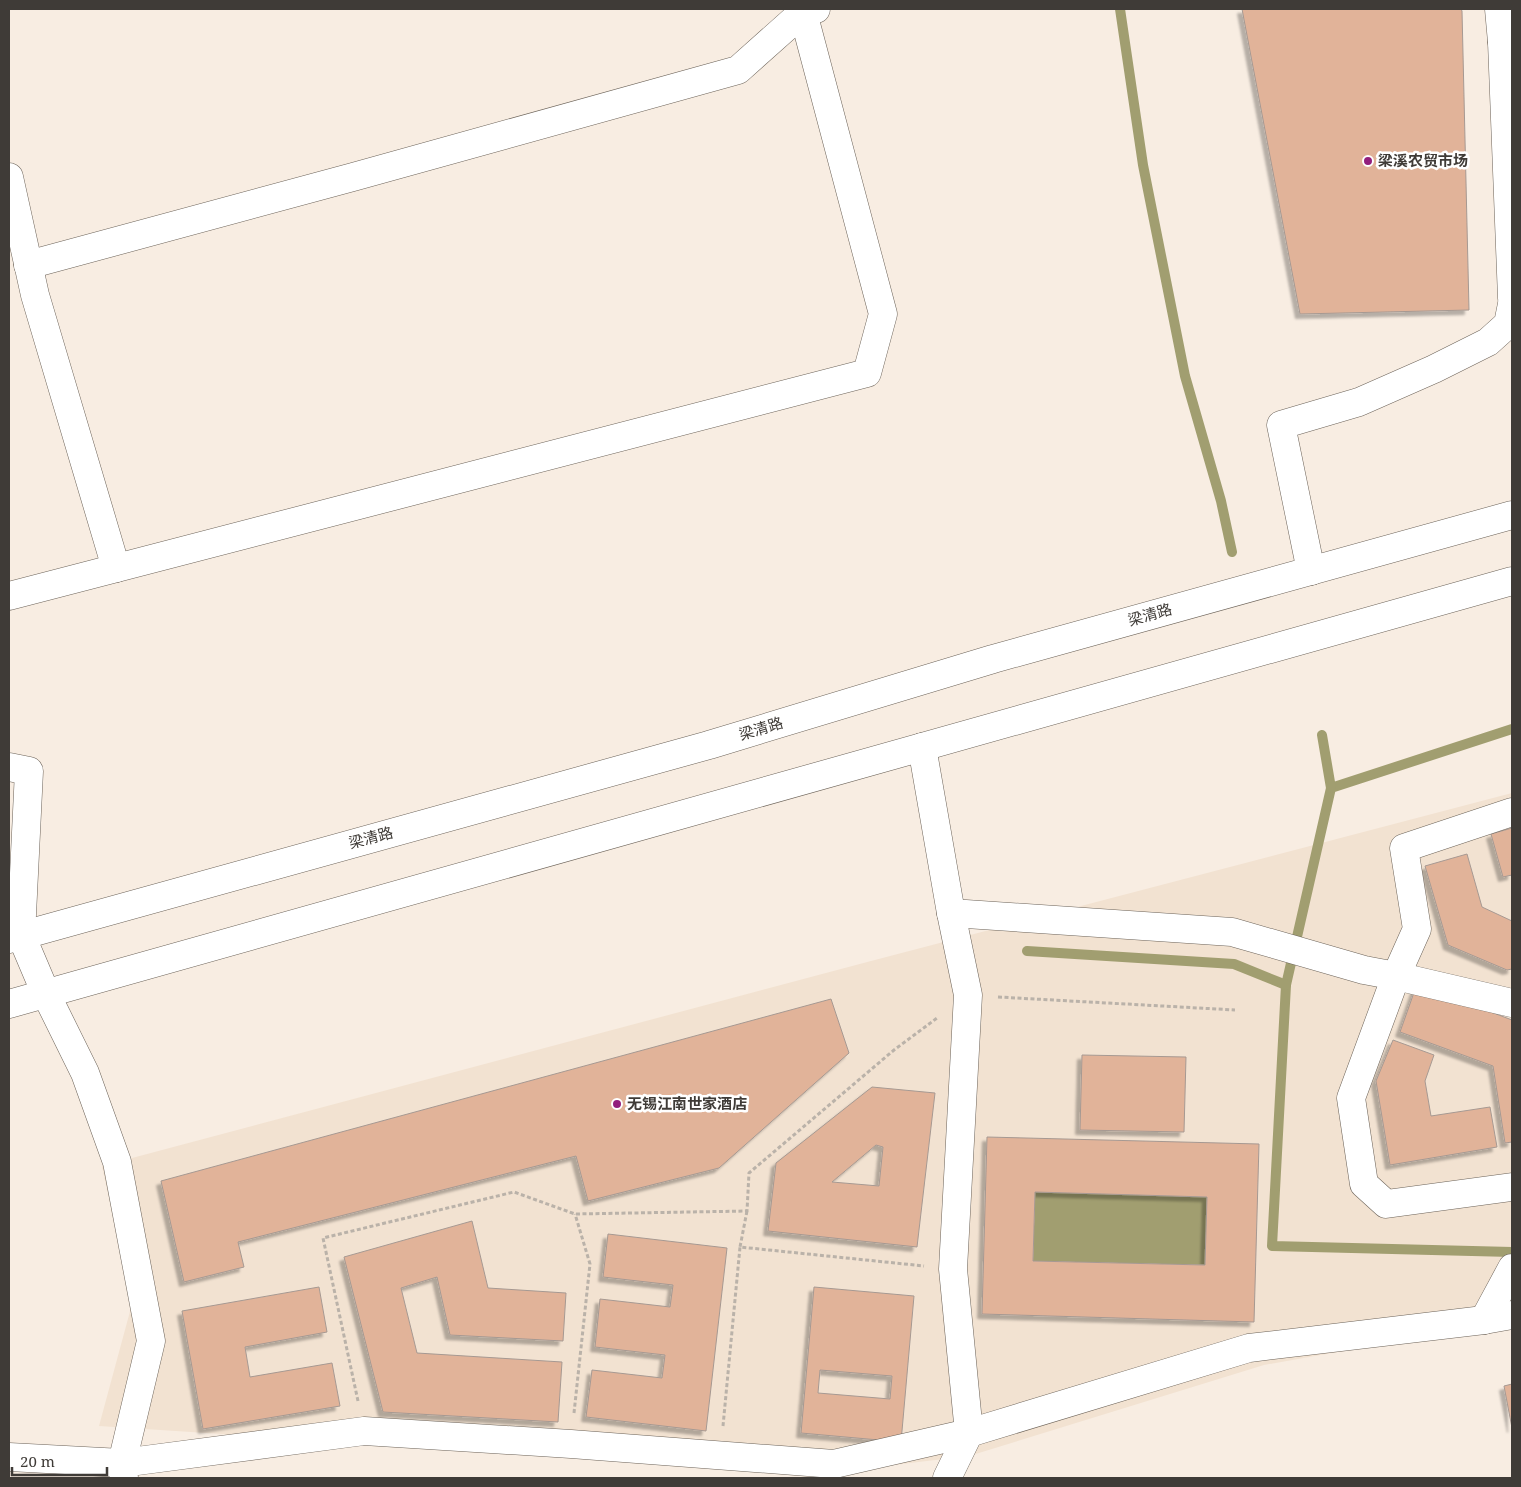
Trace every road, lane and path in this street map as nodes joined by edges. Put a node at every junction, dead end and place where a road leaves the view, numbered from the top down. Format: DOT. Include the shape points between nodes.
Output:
graph roads {
  1 [pos="1499,9"];
  2 [pos="807,10"];
  3 [pos="1507,42"];
  4 [pos="9,176"];
  5 [pos="28,264"];
  6 [pos="1512,298"];
  7 [pos="1512,304"];
  8 [pos="1512,515"];
  9 [pos="116,568"];
  10 [pos="1310,571"];
  11 [pos="1512,581"];
  12 [pos="9,596"];
  13 [pos="922,747"];
  14 [pos="9,767"];
  15 [pos="1512,812"];
  16 [pos="951,913"];
  17 [pos="13,930"];
  18 [pos="1396,976"];
  19 [pos="46,994"];
  20 [pos="968,995"];
  21 [pos="1512,1003"];
  22 [pos="9,1004"];
  23 [pos="1235,1010"];
  24 [pos="1512,1188"];
  25 [pos="747,1211"];
  26 [pos="575,1214"];
  27 [pos="740,1247"];
  28 [pos="1512,1268"];
  29 [pos="953,1269"];
  30 [pos="1504,1306"];
  31 [pos="364,1431"];
  32 [pos="969,1433"];
  33 [pos="571,1444"];
  34 [pos="720,1455"];
  35 [pos="9,1457"];
  36 [pos="123,1471"];
  37 [pos="947,1478"];
  1 -- 3 [label="main road"];
  2 -- 5 [label="main road" via="738,70 353,178"];
  2 -- 9 [label="main road" via="883,314 867,373"];
  3 -- 6 [label="main road"];
  4 -- 5 [label="main road"];
  5 -- 9 [label="main road"];
  7 -- 10 [label="main road" via="1508,324 1488,342 1360,402 1281,425"];
  8 -- 10 [label="main road, 梁清路"];
  9 -- 12 [label="main road"];
  10 -- 17 [label="main road, 梁清路" via="993,659 699,748"];
  11 -- 13 [label="main road"];
  13 -- 16 [label="main road"];
  13 -- 19 [label="main road"];
  14 -- 17 [label="main road" via="29,771"];
  15 -- 18 [label="main road" via="1404,848 1417,929"];
  16 -- 18 [label="main road" via="1232,932"];
  16 -- 20 [label="main road"];
  17 -- 19 [label="main road"];
  18 -- 21 [label="main road"];
  18 -- 24 [label="main road" via="1352,1098 1364,1184 1386,1204"];
  19 -- 22 [label="main road"];
  19 -- 36 [label="main road" via="85,1073 117,1162 151,1341"];
  20 -- 23 [label="path"];
  20 -- 25 [label="path" via="894,1050 749,1173"];
  20 -- 29 [label="main road"];
  25 -- 26 [label="path"];
  25 -- 27 [label="path"];
  26 -- 31 [label="path" via="514,1192 323,1238"];
  26 -- 33 [label="path" via="590,1264"];
  27 -- 29 [label="path"];
  27 -- 34 [label="path"];
  28 -- 30 [label="main road"];
  29 -- 32 [label="main road"];
  30 -- 32 [label="main road" via="1484,1320 1249,1348"];
  31 -- 33 [label="main road"];
  31 -- 36 [label="main road"];
  32 -- 34 [label="main road" via="834,1464"];
  32 -- 37 [label="main road"];
  33 -- 34 [label="main road"];
  35 -- 36 [label="main road"];
}
